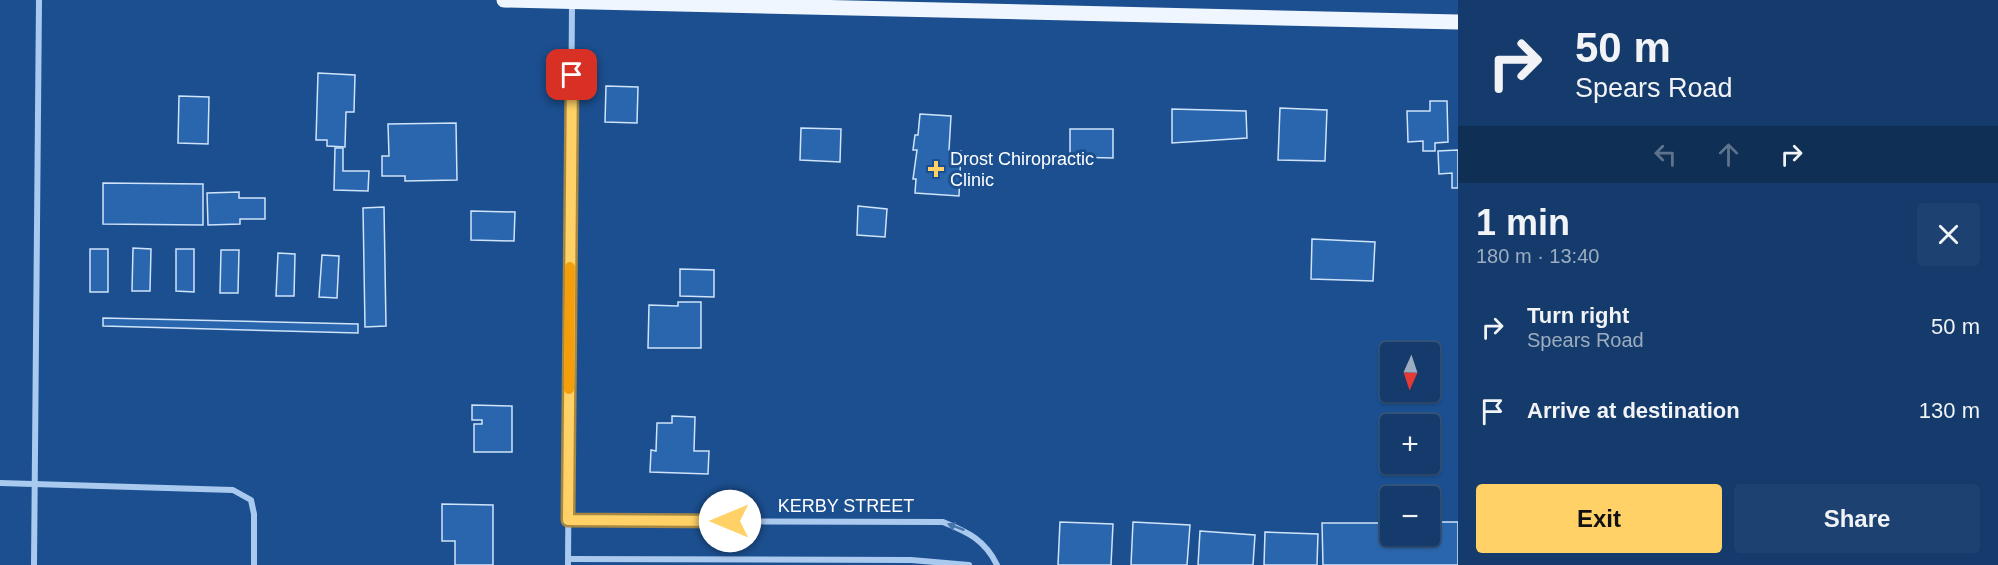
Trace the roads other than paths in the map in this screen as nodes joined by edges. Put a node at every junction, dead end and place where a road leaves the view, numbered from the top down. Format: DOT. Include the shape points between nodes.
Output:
graph roads {
  1 [pos="39,0"];
  2 [pos="504,0"];
  3 [pos="572,2"];
  4 [pos="1458,22"];
  5 [pos="0,483"];
  6 [pos="35,484"];
  7 [pos="568,520"];
  8 [pos="568,562"];
  9 [pos="34,565"];
  10 [pos="254,565"];
  11 [pos="969,565"];
  12 [pos="997,565"];
  1 -- 6 [label="street"];
  2 -- 3 [label="main road"];
  3 -- 4 [label="main road"];
  3 -- 7 [label="street"];
  5 -- 6 [label="street"];
  6 -- 9 [label="street"];
  6 -- 10 [label="street" via="233,490 251,500"];
  7 -- 8 [label="street"];
  12 -- 7 [label="street, KERBY STREET, one-way" via="991,551 971,533 943,522"];
  8 -- 11 [label="street" via="911,560"];
}
